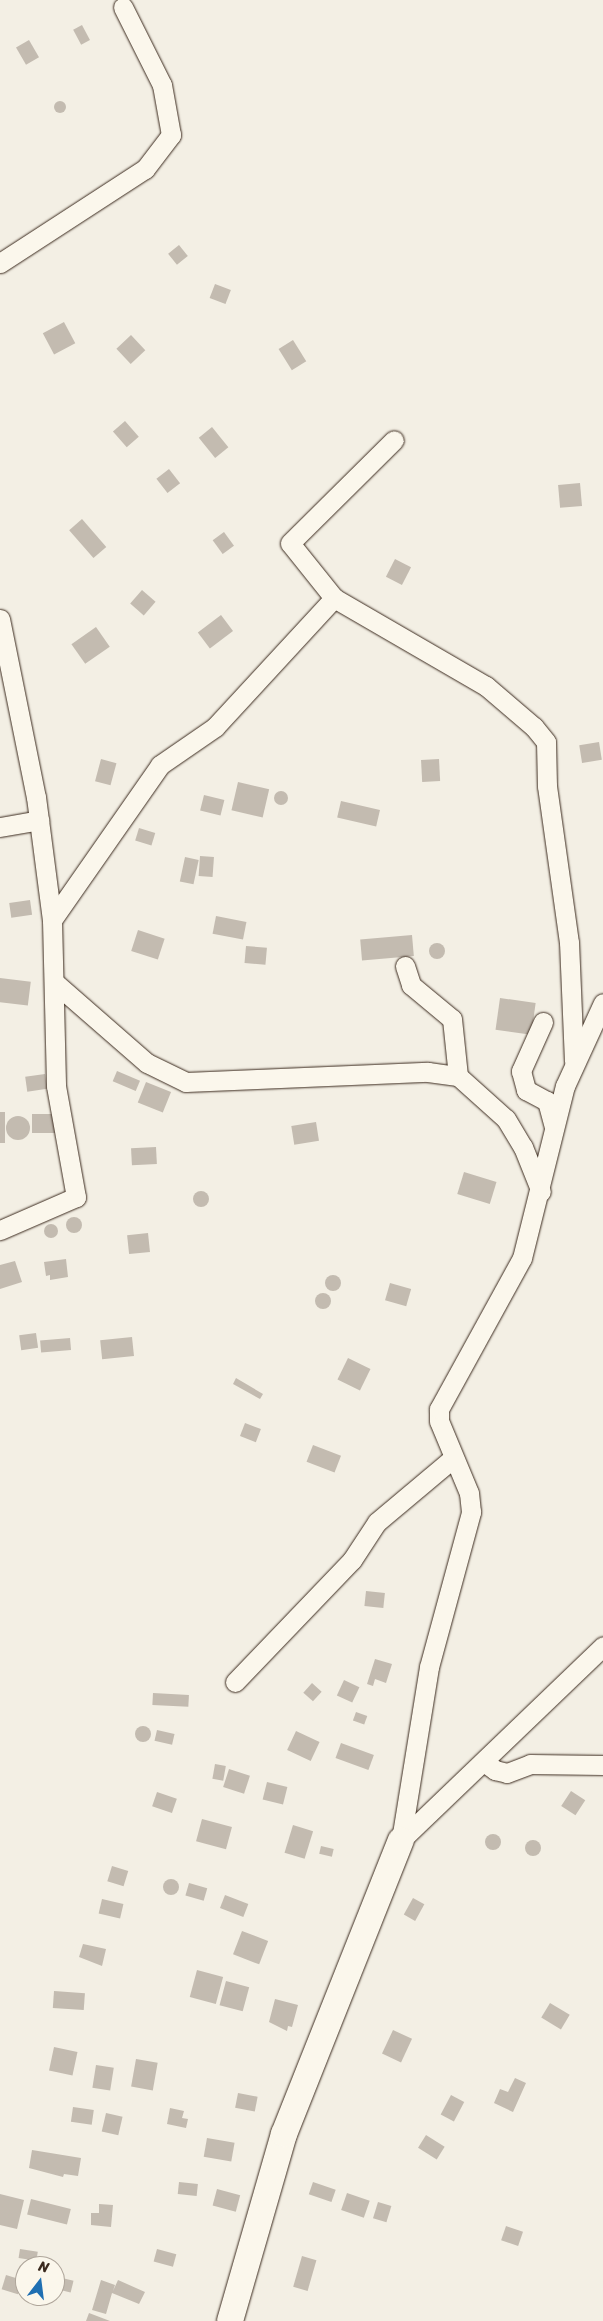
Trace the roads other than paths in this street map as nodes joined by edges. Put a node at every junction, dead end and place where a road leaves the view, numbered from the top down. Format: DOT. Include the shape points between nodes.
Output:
graph roads {
  1 [pos="123,7"];
  2 [pos="0,262"];
  3 [pos="394,440"];
  4 [pos="334,598"];
  5 [pos="0,619"];
  6 [pos="39,820"];
  7 [pos="0,827"];
  8 [pos="52,920"];
  9 [pos="405,966"];
  10 [pos="54,982"];
  11 [pos="603,1002"];
  12 [pos="543,1022"];
  13 [pos="574,1064"];
  14 [pos="458,1076"];
  15 [pos="555,1129"];
  16 [pos="541,1192"];
  17 [pos="0,1230"];
  18 [pos="452,1459"];
  19 [pos="603,1646"];
  20 [pos="235,1682"];
  21 [pos="484,1762"];
  22 [pos="603,1765"];
  23 [pos="401,1840"];
  24 [pos="230,2321"];
  1 -- 2 [label="street" via="162,85 171,135 145,169"];
  3 -- 4 [label="street" via="290,543"];
  4 -- 8 [label="street" via="216,727 160,766"];
  4 -- 13 [label="street" via="486,686 534,727 546,742 547,786 568,942"];
  5 -- 6 [label="street"];
  6 -- 7 [label="street"];
  6 -- 8 [label="street"];
  8 -- 10 [label="street"];
  9 -- 14 [label="street" via="411,986 452,1018"];
  10 -- 14 [label="street" via="147,1064 186,1082 428,1072"];
  10 -- 17 [label="street" via="56,1086 76,1197"];
  11 -- 13 [label="street"];
  12 -- 15 [label="street" via="522,1071 526,1090 547,1101"];
  13 -- 15 [label="street"];
  14 -- 16 [label="street" via="506,1119 523,1147"];
  15 -- 16 [label="street"];
  16 -- 18 [label="street" via="522,1258 439,1409 439,1421"];
  18 -- 20 [label="street" via="377,1522 352,1560"];
  18 -- 23 [label="street" via="469,1493 471,1512 430,1667"];
  19 -- 21 [label="street"];
  21 -- 22 [label="street" via="507,1773 530,1764"];
  21 -- 23 [label="street"];
  23 -- 24 [label="main road" via="284,2134"];
}
